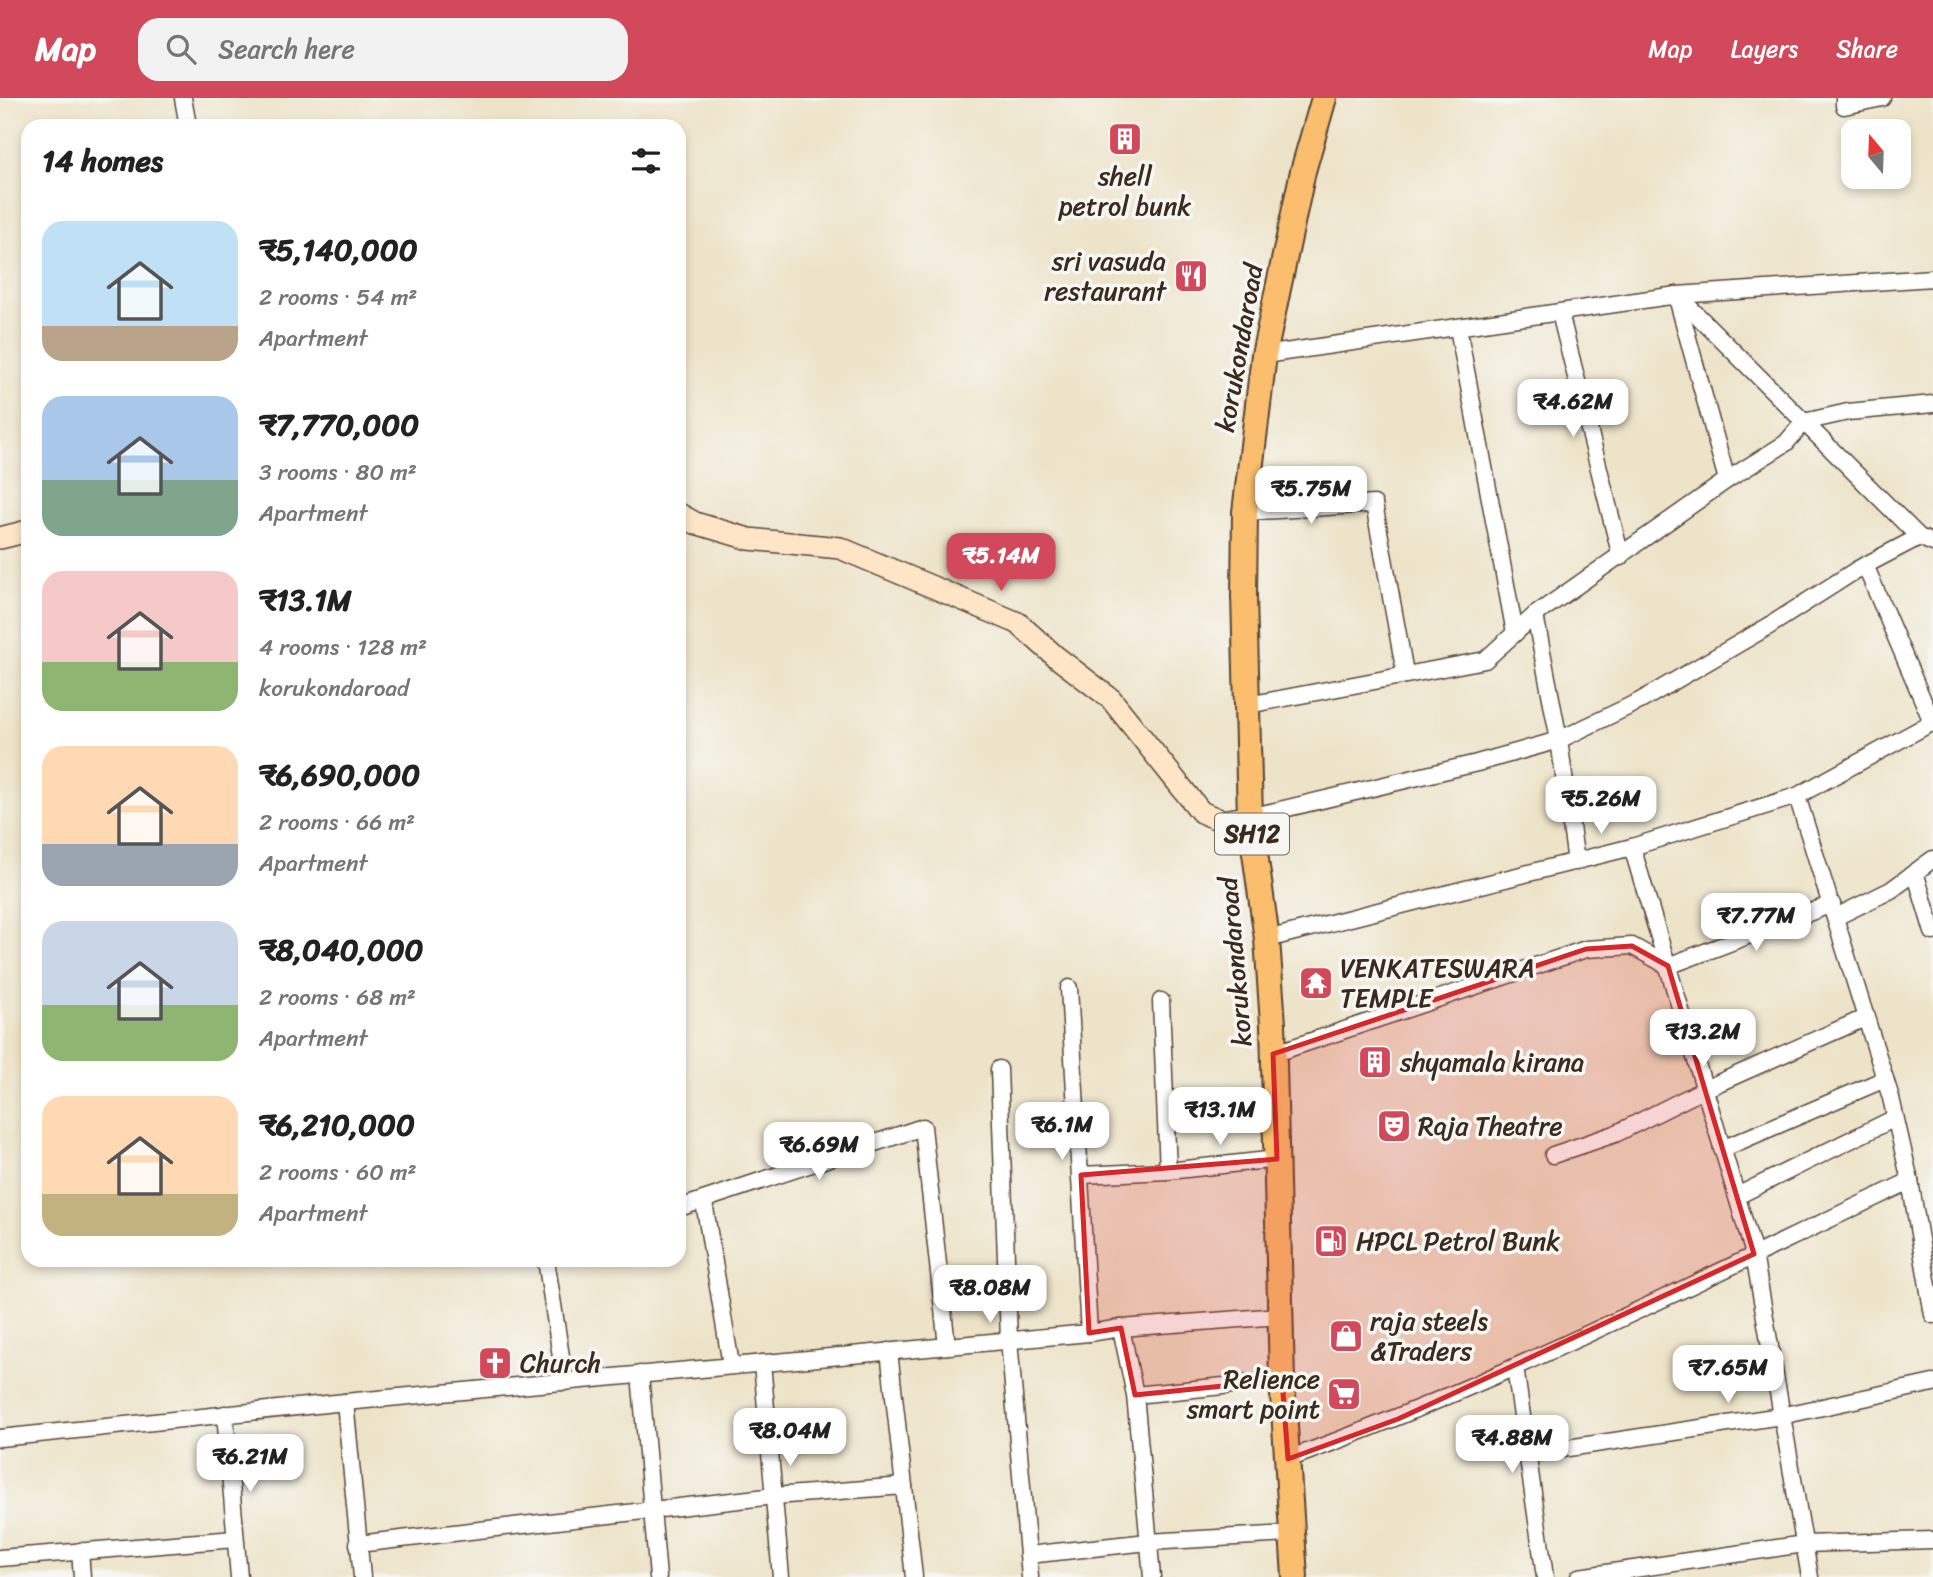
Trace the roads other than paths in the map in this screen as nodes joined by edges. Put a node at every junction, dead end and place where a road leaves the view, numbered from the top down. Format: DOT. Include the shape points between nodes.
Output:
graph roads {
  1 [pos="183,98"];
  2 [pos="1324,98"];
  3 [pos="1844,98"];
  4 [pos="1882,98"];
  5 [pos="187,119"];
  6 [pos="1933,278"];
  7 [pos="1677,295"];
  8 [pos="1560,313"];
  9 [pos="1458,328"];
  10 [pos="1264,355"];
  11 [pos="1933,404"];
  12 [pos="1804,422"];
  13 [pos="1727,480"];
  14 [pos="1245,512"];
  15 [pos="686,518"];
  16 [pos="21,533"];
  17 [pos="0,538"];
  18 [pos="1926,540"];
  19 [pos="1621,557"];
  20 [pos="1865,565"];
  21 [pos="1535,615"];
  22 [pos="1515,633"];
  23 [pos="1405,673"];
  24 [pos="1248,705"];
  25 [pos="1933,723"];
  26 [pos="1559,740"];
  27 [pos="1797,796"];
  28 [pos="1250,817"];
  29 [pos="1632,847"];
  30 [pos="1933,859"];
  31 [pos="1576,862"];
  32 [pos="1915,872"];
  33 [pos="1834,910"];
  34 [pos="1933,932"];
  35 [pos="1267,939"];
  36 [pos="1668,966"];
  37 [pos="1069,988"];
  38 [pos="1161,1001"];
  39 [pos="1867,1017"];
  40 [pos="1273,1054"];
  41 [pos="999,1069"];
  42 [pos="1885,1079"];
  43 [pos="1705,1089"];
  44 [pos="1895,1118"];
  45 [pos="1722,1149"];
  46 [pos="1553,1155"];
  47 [pos="1277,1159"];
  48 [pos="1168,1171"];
  49 [pos="1081,1175"];
  50 [pos="1910,1181"];
  51 [pos="1737,1196"];
  52 [pos="704,1202"];
  53 [pos="686,1207"];
  54 [pos="1927,1242"];
  55 [pos="1754,1254"];
  56 [pos="547,1267"];
  57 [pos="1933,1315"];
  58 [pos="1280,1316"];
  59 [pos="1121,1328"];
  60 [pos="1089,1333"];
  61 [pos="1009,1340"];
  62 [pos="947,1346"];
  63 [pos="889,1351"];
  64 [pos="762,1363"];
  65 [pos="731,1365"];
  66 [pos="1515,1367"];
  67 [pos="640,1374"];
  68 [pos="1282,1380"];
  69 [pos="565,1382"];
  70 [pos="1933,1383"];
  71 [pos="1135,1395"];
  72 [pos="345,1402"];
  73 [pos="225,1414"];
  74 [pos="1781,1416"];
  75 [pos="0,1438"];
  76 [pos="1528,1454"];
  77 [pos="1288,1459"];
  78 [pos="904,1486"];
  79 [pos="774,1496"];
  80 [pos="653,1510"];
  81 [pos="1290,1534"];
  82 [pos="235,1539"];
  83 [pos="1933,1540"];
  84 [pos="1148,1542"];
  85 [pos="358,1544"];
  86 [pos="1804,1544"];
  87 [pos="80,1551"];
  88 [pos="1028,1555"];
  89 [pos="0,1558"];
  90 [pos="82,1577"];
  91 [pos="239,1577"];
  92 [pos="362,1577"];
  93 [pos="658,1577"];
  94 [pos="781,1577"];
  95 [pos="914,1577"];
  96 [pos="1030,1577"];
  97 [pos="1152,1577"];
  98 [pos="1295,1577"];
  99 [pos="1545,1577"];
  100 [pos="1579,1577"];
  101 [pos="1810,1577"];
  1 -- 5 [label="street"];
  2 -- 10 [label="main road, korukondaroad / SH12" via="1303,170"];
  3 -- 4 [label="street" via="1844,106"];
  6 -- 7 [label="street"];
  7 -- 8 [label="street"];
  7 -- 12 [label="street"];
  7 -- 13 [label="street"];
  8 -- 9 [label="street"];
  8 -- 19 [label="street"];
  9 -- 10 [label="street"];
  9 -- 22 [label="street"];
  10 -- 14 [label="main road, korukondaroad / SH12"];
  11 -- 12 [label="street" via="1848,412"];
  12 -- 13 [label="street" via="1786,443"];
  12 -- 18 [label="street"];
  13 -- 19 [label="street"];
  14 -- 23 [label="street" via="1374,504"];
  14 -- 24 [label="main road, korukondaroad / SH12"];
  15 -- 28 [label="main road" via="749,539 840,548 1018,623 1111,699 1201,811 1222,821"];
  16 -- 17 [label="main road"];
  18 -- 20 [label="street"];
  19 -- 21 [label="street"];
  20 -- 25 [label="street"];
  20 -- 26 [label="street" via="1640,701"];
  21 -- 22 [label="street"];
  21 -- 26 [label="street"];
  22 -- 23 [label="street" via="1485,660"];
  23 -- 24 [label="street"];
  24 -- 28 [label="main road, korukondaroad / SH12"];
  25 -- 27 [label="street"];
  26 -- 28 [label="street"];
  26 -- 31 [label="street"];
  27 -- 29 [label="street"];
  27 -- 33 [label="street"];
  28 -- 35 [label="main road, korukondaroad / SH12"];
  29 -- 31 [label="street"];
  29 -- 36 [label="street"];
  30 -- 32 [label="street"];
  31 -- 35 [label="street"];
  32 -- 33 [label="street" via="1891,890"];
  32 -- 34 [label="street"];
  33 -- 36 [label="street"];
  33 -- 39 [label="street"];
  35 -- 40 [label="main road, korukondaroad / SH12"];
  36 -- 40 [label="street" via="1632,946 1586,949"];
  36 -- 43 [label="street"];
  37 -- 49 [label="street"];
  38 -- 48 [label="street"];
  39 -- 42 [label="street"];
  39 -- 43 [label="street"];
  40 -- 47 [label="main road, korukondaroad / SH12"];
  41 -- 61 [label="street"];
  42 -- 44 [label="street"];
  42 -- 45 [label="street"];
  43 -- 45 [label="street"];
  43 -- 46 [label="street" via="1615,1134"];
  44 -- 50 [label="street"];
  44 -- 51 [label="street"];
  45 -- 51 [label="street"];
  47 -- 48 [label="street"];
  47 -- 58 [label="main road, korukondaroad / SH12"];
  48 -- 49 [label="street"];
  49 -- 60 [label="street"];
  50 -- 54 [label="street"];
  50 -- 55 [label="street"];
  51 -- 55 [label="street"];
  52 -- 53 [label="street"];
  52 -- 62 [label="street" via="923,1127"];
  52 -- 65 [label="street"];
  54 -- 57 [label="street"];
  55 -- 66 [label="street"];
  55 -- 74 [label="street"];
  56 -- 69 [label="street"];
  58 -- 59 [label="street"];
  58 -- 68 [label="main road, korukondaroad / SH12"];
  59 -- 60 [label="street"];
  59 -- 71 [label="street"];
  60 -- 61 [label="street"];
  61 -- 62 [label="street"];
  61 -- 88 [label="street"];
  62 -- 63 [label="street"];
  63 -- 64 [label="street"];
  63 -- 78 [label="street"];
  64 -- 65 [label="street"];
  64 -- 79 [label="street"];
  65 -- 67 [label="street"];
  66 -- 76 [label="street"];
  66 -- 77 [label="street" via="1398,1419"];
  67 -- 69 [label="street"];
  67 -- 80 [label="street"];
  68 -- 71 [label="street"];
  68 -- 77 [label="main road, korukondaroad / SH12"];
  69 -- 72 [label="street"];
  70 -- 74 [label="street"];
  71 -- 84 [label="street"];
  72 -- 73 [label="street"];
  72 -- 85 [label="street"];
  73 -- 75 [label="street"];
  73 -- 82 [label="street"];
  74 -- 76 [label="street"];
  74 -- 86 [label="street"];
  76 -- 99 [label="street"];
  77 -- 81 [label="main road, korukondaroad / SH12"];
  78 -- 79 [label="street"];
  78 -- 95 [label="street"];
  79 -- 80 [label="street"];
  79 -- 94 [label="street"];
  80 -- 85 [label="street"];
  80 -- 93 [label="street"];
  81 -- 84 [label="street"];
  81 -- 98 [label="main road, korukondaroad / SH12"];
  82 -- 87 [label="street"];
  82 -- 91 [label="street"];
  83 -- 86 [label="street"];
  84 -- 88 [label="street"];
  84 -- 97 [label="street"];
  85 -- 92 [label="street"];
  86 -- 100 [label="street"];
  86 -- 101 [label="street"];
  87 -- 89 [label="street"];
  87 -- 90 [label="street"];
  88 -- 96 [label="street"];
}
